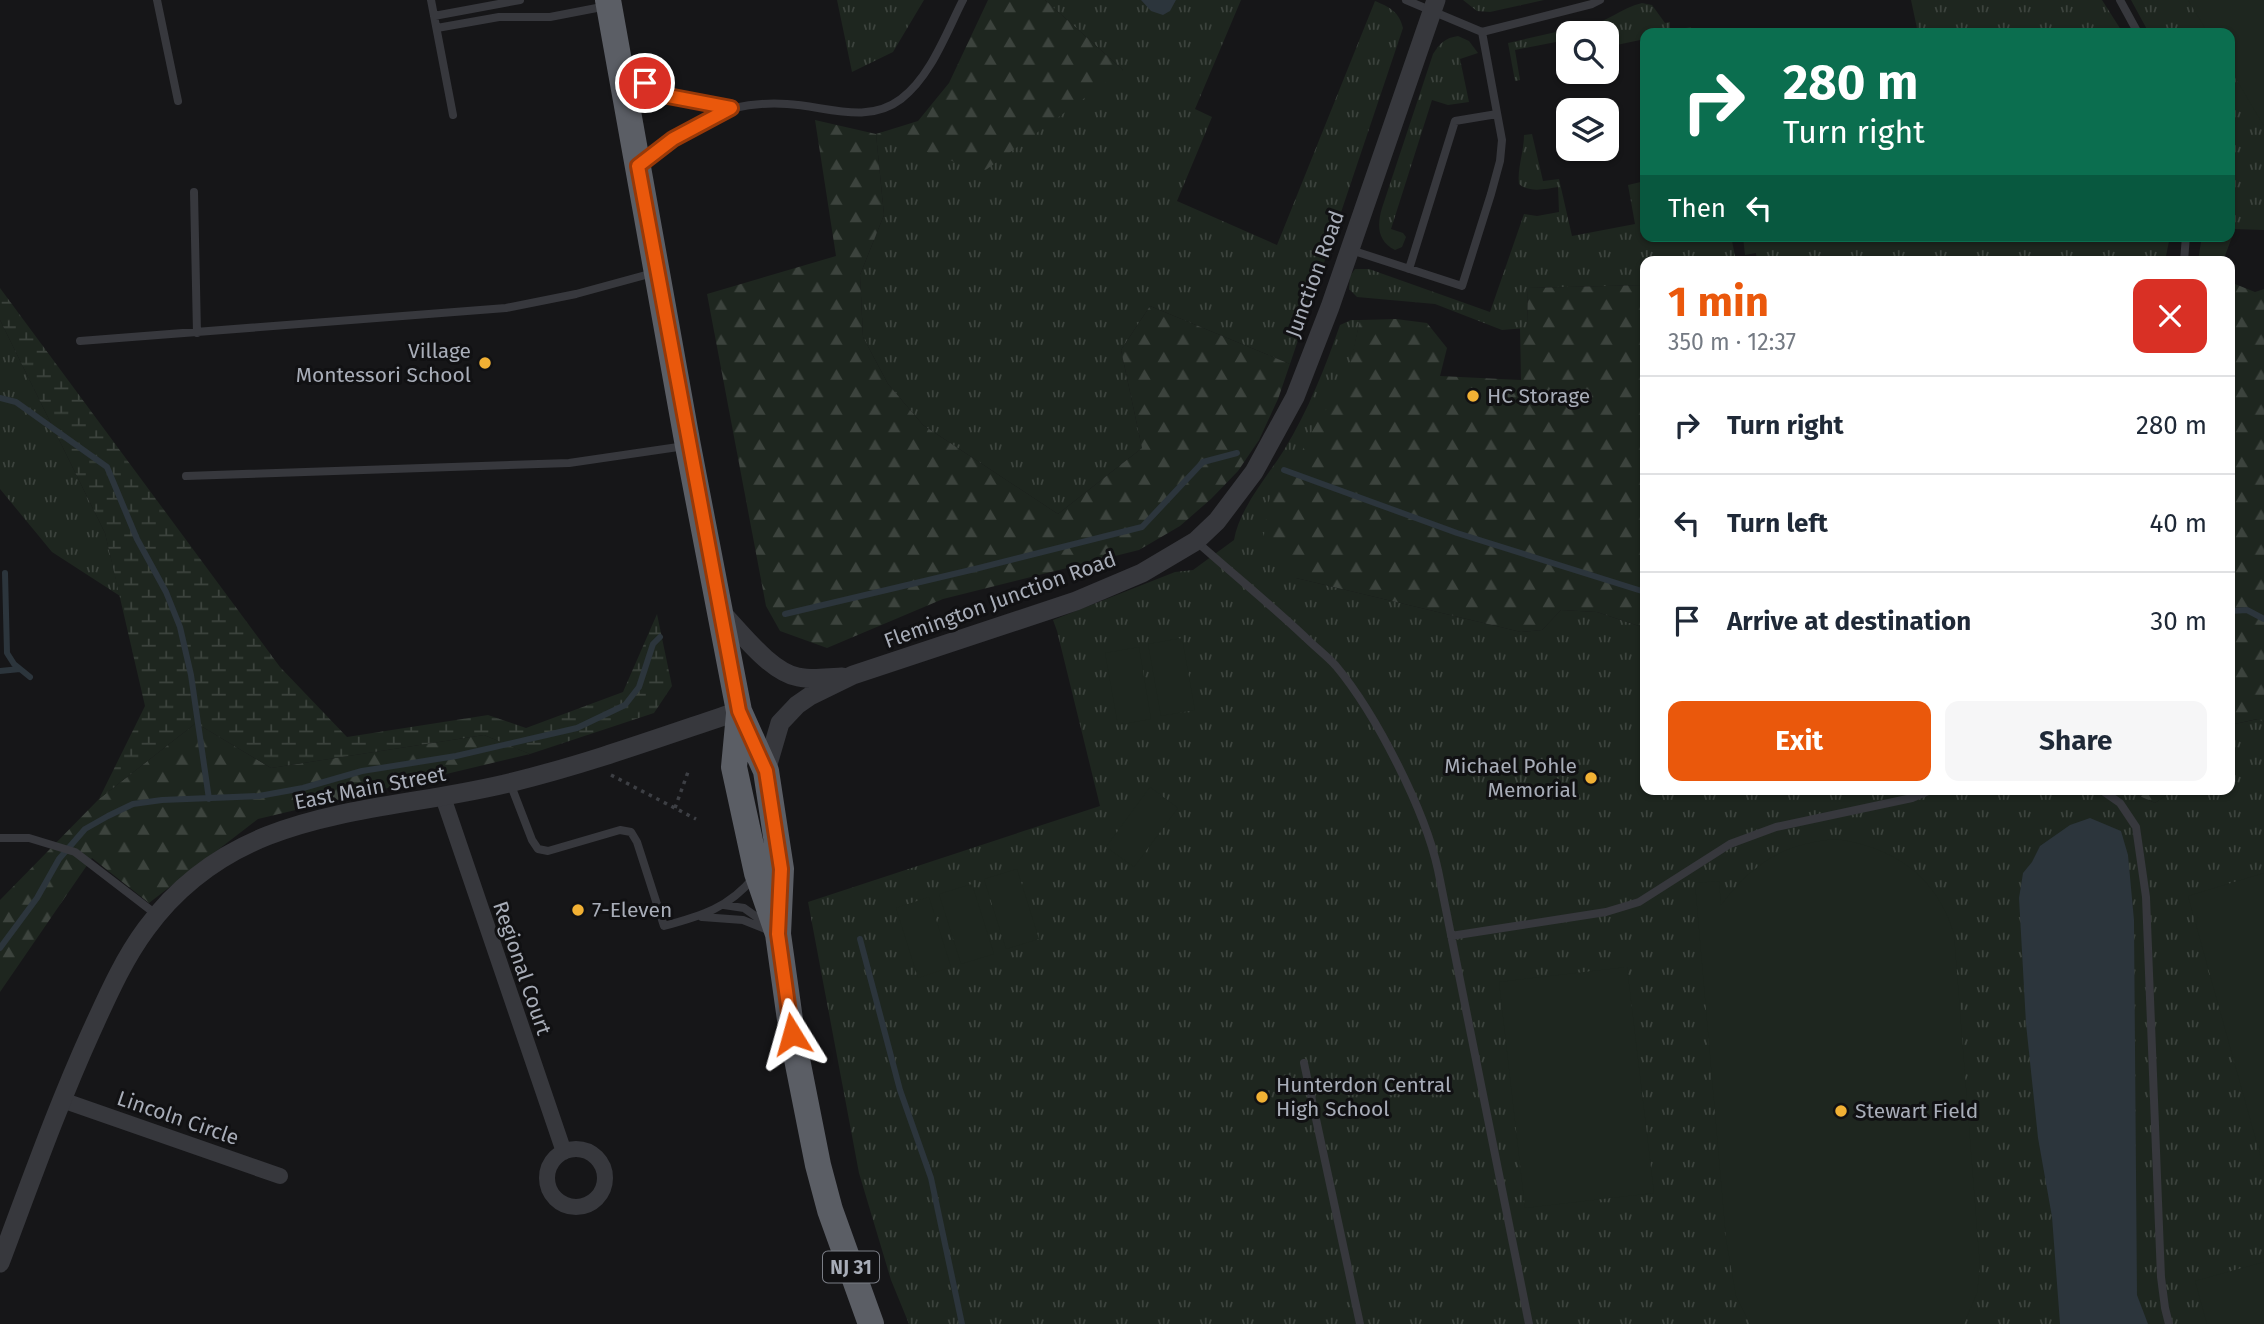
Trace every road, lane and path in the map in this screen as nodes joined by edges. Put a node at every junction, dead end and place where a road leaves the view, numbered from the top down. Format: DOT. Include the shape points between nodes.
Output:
graph roads {
  1 [pos="157,0"];
  2 [pos="431,0"];
  3 [pos="520,0"];
  4 [pos="963,0"];
  5 [pos="1406,0"];
  6 [pos="1600,0"];
  7 [pos="2120,0"];
  8 [pos="608,3"];
  9 [pos="1433,5"];
  10 [pos="434,16"];
  11 [pos="437,28"];
  12 [pos="2135,28"];
  13 [pos="1482,32"];
  14 [pos="621,70"];
  15 [pos="178,101"];
  16 [pos="731,108"];
  17 [pos="1497,114"];
  18 [pos="453,115"];
  19 [pos="638,166"];
  20 [pos="194,192"];
  21 [pos="1349,249"];
  22 [pos="1409,269"];
  23 [pos="656,272"];
  24 [pos="197,333"];
  25 [pos="80,341"];
  26 [pos="688,446"];
  27 [pos="186,476"];
  28 [pos="1196,541"];
  29 [pos="720,611"];
  30 [pos="853,676"];
  31 [pos="739,711"];
  32 [pos="766,771"];
  33 [pos="688,772"];
  34 [pos="609,774"];
  35 [pos="510,783"];
  36 [pos="1917,795"];
  37 [pos="2109,795"];
  38 [pos="443,797"];
  39 [pos="675,808"];
  40 [pos="696,819"];
  41 [pos="0,838"];
  42 [pos="757,873"];
  43 [pos="723,905"];
  44 [pos="157,915"];
  45 [pos="699,917"];
  46 [pos="778,934"];
  47 [pos="1451,936"];
  48 [pos="1304,1063"];
  49 [pos="62,1100"];
  50 [pos="564,1152"];
  51 [pos="280,1177"];
  52 [pos="0,1263"];
  53 [pos="872,1324"];
  54 [pos="1360,1324"];
  55 [pos="1529,1324"];
  56 [pos="2169,1324"];
  1 -- 15 [label="lane"];
  2 -- 10 [label="lane"];
  3 -- 10 [label="lane"];
  4 -- 16 [label="lane" via="923,75 891,106 862,113 788,104"];
  5 -- 9 [label="lane"];
  6 -- 13 [label="lane"];
  7 -- 12 [label="lane"];
  8 -- 11 [label="lane" via="550,17 499,17"];
  8 -- 14 [label="highway, NJ 31"];
  9 -- 13 [label="lane"];
  9 -- 21 [label="street, Junction Road"];
  10 -- 11 [label="lane"];
  11 -- 18 [label="lane"];
  13 -- 17 [label="lane"];
  14 -- 16 [label="lane" via="668,96"];
  14 -- 19 [label="highway, NJ 31"];
  16 -- 19 [label="lane" via="673,139"];
  17 -- 22 [label="lane" via="1455,121"];
  17 -- 22 [label="lane" via="1500,161 1462,286"];
  19 -- 23 [label="highway, NJ 31"];
  20 -- 24 [label="lane"];
  21 -- 22 [label="lane"];
  21 -- 28 [label="street, Junction Road" via="1295,397 1275,437 1237,497"];
  23 -- 24 [label="lane" via="506,308"];
  23 -- 26 [label="highway, NJ 31"];
  24 -- 25 [label="lane"];
  26 -- 27 [label="lane" via="569,463"];
  26 -- 29 [label="highway, NJ 31"];
  28 -- 30 [label="street, Flemington Junction Road" via="1142,573 1076,601"];
  28 -- 47 [label="lane" via="1335,666 1373,719 1434,852"];
  29 -- 30 [label="street" via="783,672 819,679"];
  29 -- 31 [label="highway, NJ 31"];
  30 -- 32 [label="street" via="810,696 787,714 779,723"];
  31 -- 32 [label="highway, NJ 31"];
  31 -- 35 [label="street, East Main Street" via="627,750"];
  31 -- 42 [label="highway, NJ 31" via="734,767"];
  32 -- 46 [label="highway, NJ 31" via="781,869"];
  33 -- 39 [label="path"];
  34 -- 39 [label="path"];
  35 -- 38 [label="street, East Main Street"];
  35 -- 45 [label="lane" via="538,849 548,851 631,832 664,926"];
  36 -- 47 [label="lane" via="1776,827 1730,844 1639,902 1606,912"];
  37 -- 56 [label="lane" via="2136,827 2144,884 2161,1277"];
  38 -- 44 [label="street, East Main Street" via="327,816 258,839 196,876"];
  38 -- 50 [label="street, Regional Court"];
  39 -- 40 [label="path"];
  41 -- 44 [label="lane" via="29,838 75,852"];
  42 -- 43 [label="lane" via="743,891"];
  42 -- 46 [label="highway, NJ 31"];
  43 -- 45 [label="lane"];
  43 -- 46 [label="lane" via="744,908"];
  44 -- 49 [label="street, East Main Street" via="114,983"];
  45 -- 46 [label="lane" via="730,917"];
  46 -- 53 [label="highway, NJ 31" via="818,1165"];
  47 -- 55 [label="lane"];
  48 -- 54 [label="lane"];
  49 -- 51 [label="street, Lincoln Circle"];
  49 -- 52 [label="street, East Main Street"];
}
